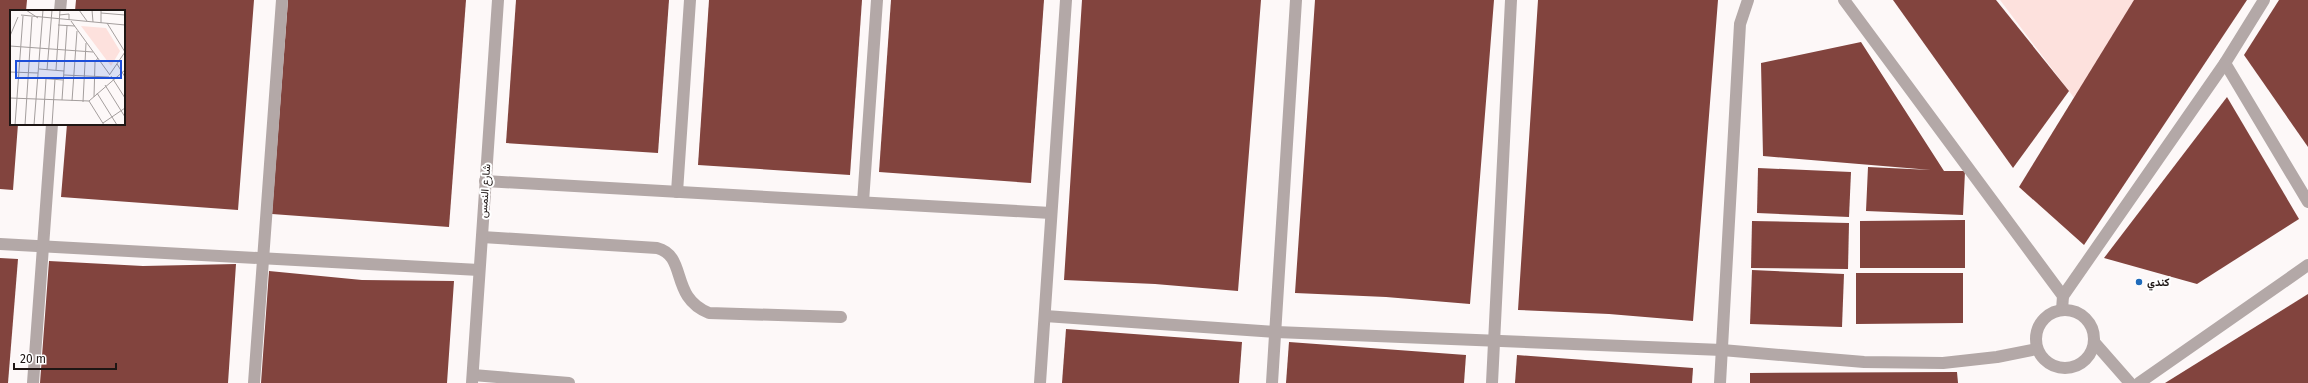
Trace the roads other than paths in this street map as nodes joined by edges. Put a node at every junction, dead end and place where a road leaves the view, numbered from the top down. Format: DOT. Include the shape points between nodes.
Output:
graph roads {
  1 [pos="61,0"];
  2 [pos="282,0"];
  3 [pos="498,0"];
  4 [pos="690,0"];
  5 [pos="877,0"];
  6 [pos="1066,0"];
  7 [pos="1296,0"];
  8 [pos="1511,0"];
  9 [pos="1748,0"];
  10 [pos="1844,0"];
  11 [pos="2264,0"];
  12 [pos="60,10"];
  13 [pos="2225,63"];
  14 [pos="52,125"];
  15 [pos="485,181"];
  16 [pos="677,192"];
  17 [pos="863,202"];
  18 [pos="2308,202"];
  19 [pos="1051,214"];
  20 [pos="482,237"];
  21 [pos="0,244"];
  22 [pos="43,248"];
  23 [pos="263,258"];
  24 [pos="2308,265"];
  25 [pos="479,270"];
  26 [pos="2063,296"];
  27 [pos="2062,310"];
  28 [pos="1045,316"];
  29 [pos="841,317"];
  30 [pos="1276,332"];
  31 [pos="1494,340"];
  32 [pos="2094,342"];
  33 [pos="2037,348"];
  34 [pos="1722,350"];
  35 [pos="473,379"];
  36 [pos="33,383"];
  37 [pos="254,383"];
  38 [pos="569,383"];
  39 [pos="1040,383"];
  40 [pos="1272,383"];
  41 [pos="1492,383"];
  42 [pos="1720,383"];
  43 [pos="2130,383"];
  44 [pos="2139,383"];
  1 -- 12 [label="street"];
  2 -- 23 [label="street"];
  3 -- 15 [label="street, شارع النمس"];
  4 -- 16 [label="street"];
  5 -- 17 [label="street"];
  6 -- 19 [label="street"];
  7 -- 30 [label="street"];
  8 -- 31 [label="street"];
  9 -- 34 [label="street" via="1740,24"];
  10 -- 26 [label="street"];
  11 -- 13 [label="street"];
  13 -- 18 [label="street"];
  13 -- 26 [label="street"];
  14 -- 22 [label="street"];
  15 -- 16 [label="street"];
  15 -- 20 [label="street, شارع النمس"];
  16 -- 17 [label="street"];
  17 -- 19 [label="street"];
  19 -- 28 [label="street"];
  20 -- 25 [label="street, شارع النمس"];
  20 -- 29 [label="street" via="657,248 665,250 674,258 687,297 699,309 709,313"];
  21 -- 22 [label="street"];
  22 -- 23 [label="street"];
  22 -- 36 [label="street"];
  23 -- 25 [label="street"];
  23 -- 37 [label="street"];
  24 -- 44 [label="street"];
  25 -- 35 [label="street, شارع النمس"];
  26 -- 27 [label="street"];
  27 -- 32 [label="street" via="2075,311 2086,318 2093,329"];
  27 -- 33 [label="street" via="2049,314 2040,323 2036,336"];
  28 -- 30 [label="street"];
  28 -- 39 [label="street"];
  30 -- 31 [label="street"];
  30 -- 40 [label="street"];
  31 -- 34 [label="street"];
  31 -- 41 [label="street"];
  32 -- 33 [label="street" via="2092,351 2084,362 2068,368 2050,364"];
  32 -- 43 [label="street"];
  33 -- 34 [label="street" via="1997,357 1943,363 1864,362"];
  34 -- 42 [label="street"];
  35 -- 38 [label="street"];
}
